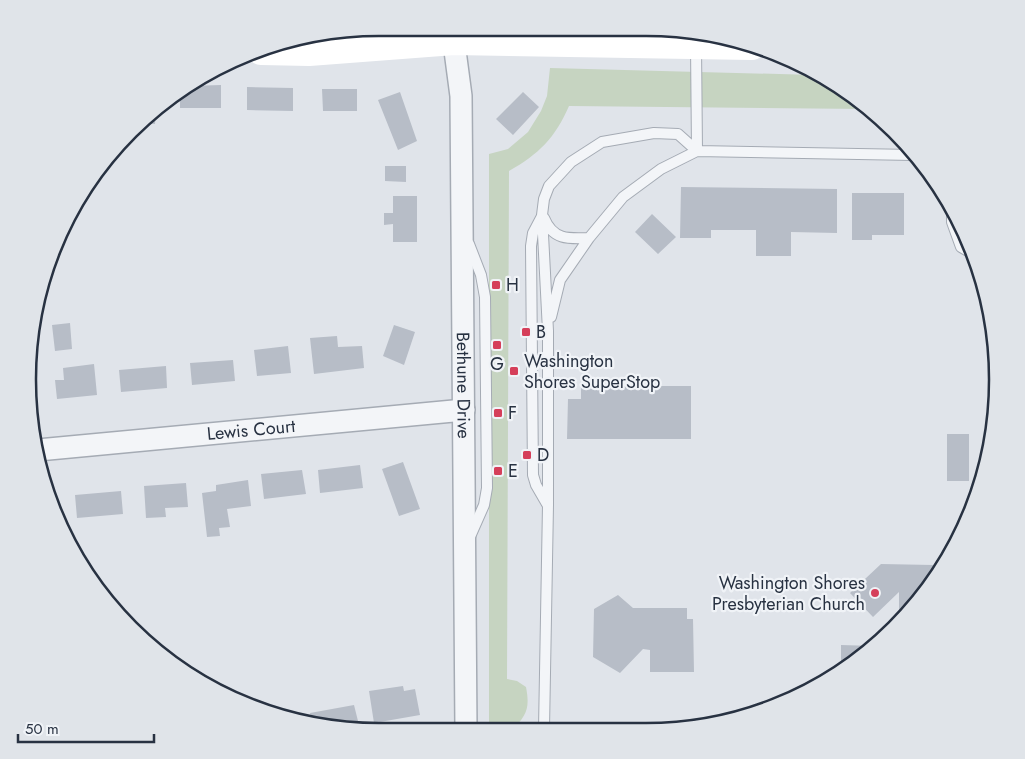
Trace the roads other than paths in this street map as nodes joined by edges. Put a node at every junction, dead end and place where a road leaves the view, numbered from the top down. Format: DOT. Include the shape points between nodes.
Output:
graph roads {
  1 [pos="437,36"];
  2 [pos="453,36"];
  3 [pos="550,36"];
  4 [pos="688,39"];
  5 [pos="696,40"];
  6 [pos="279,51"];
  7 [pos="697,151"];
  8 [pos="905,155"];
  9 [pos="542,215"];
  10 [pos="462,228"];
  11 [pos="957,236"];
  12 [pos="589,238"];
  13 [pos="963,248"];
  14 [pos="548,330"];
  15 [pos="464,410"];
  16 [pos="44,449"];
  17 [pos="548,505"];
  18 [pos="465,549"];
  19 [pos="466,723"];
  20 [pos="544,723"];
  1 -- 6 [label="street" via="309,52"];
  2 -- 10 [label="street, Bethune Drive" via="462,96"];
  3 -- 4 [label="street"];
  5 -- 7 [label="lane"];
  7 -- 8 [label="lane"];
  7 -- 9 [label="lane" via="678,134 654,132 602,142 572,162 549,186"];
  7 -- 12 [label="lane" via="661,169 623,197"];
  9 -- 12 [label="lane" via="555,234 571,239"];
  9 -- 14 [label="lane"];
  9 -- 17 [label="lane" via="531,246 533,475"];
  10 -- 15 [label="street, Bethune Drive"];
  10 -- 18 [label="lane" via="485,297 487,488 484,505"];
  11 -- 13 [label="lane"];
  12 -- 14 [label="lane" via="560,280"];
  14 -- 17 [label="lane"];
  15 -- 16 [label="street, Lewis Court"];
  15 -- 18 [label="street, Bethune Drive"];
  17 -- 20 [label="lane"];
  18 -- 19 [label="street, Bethune Drive"];
}
